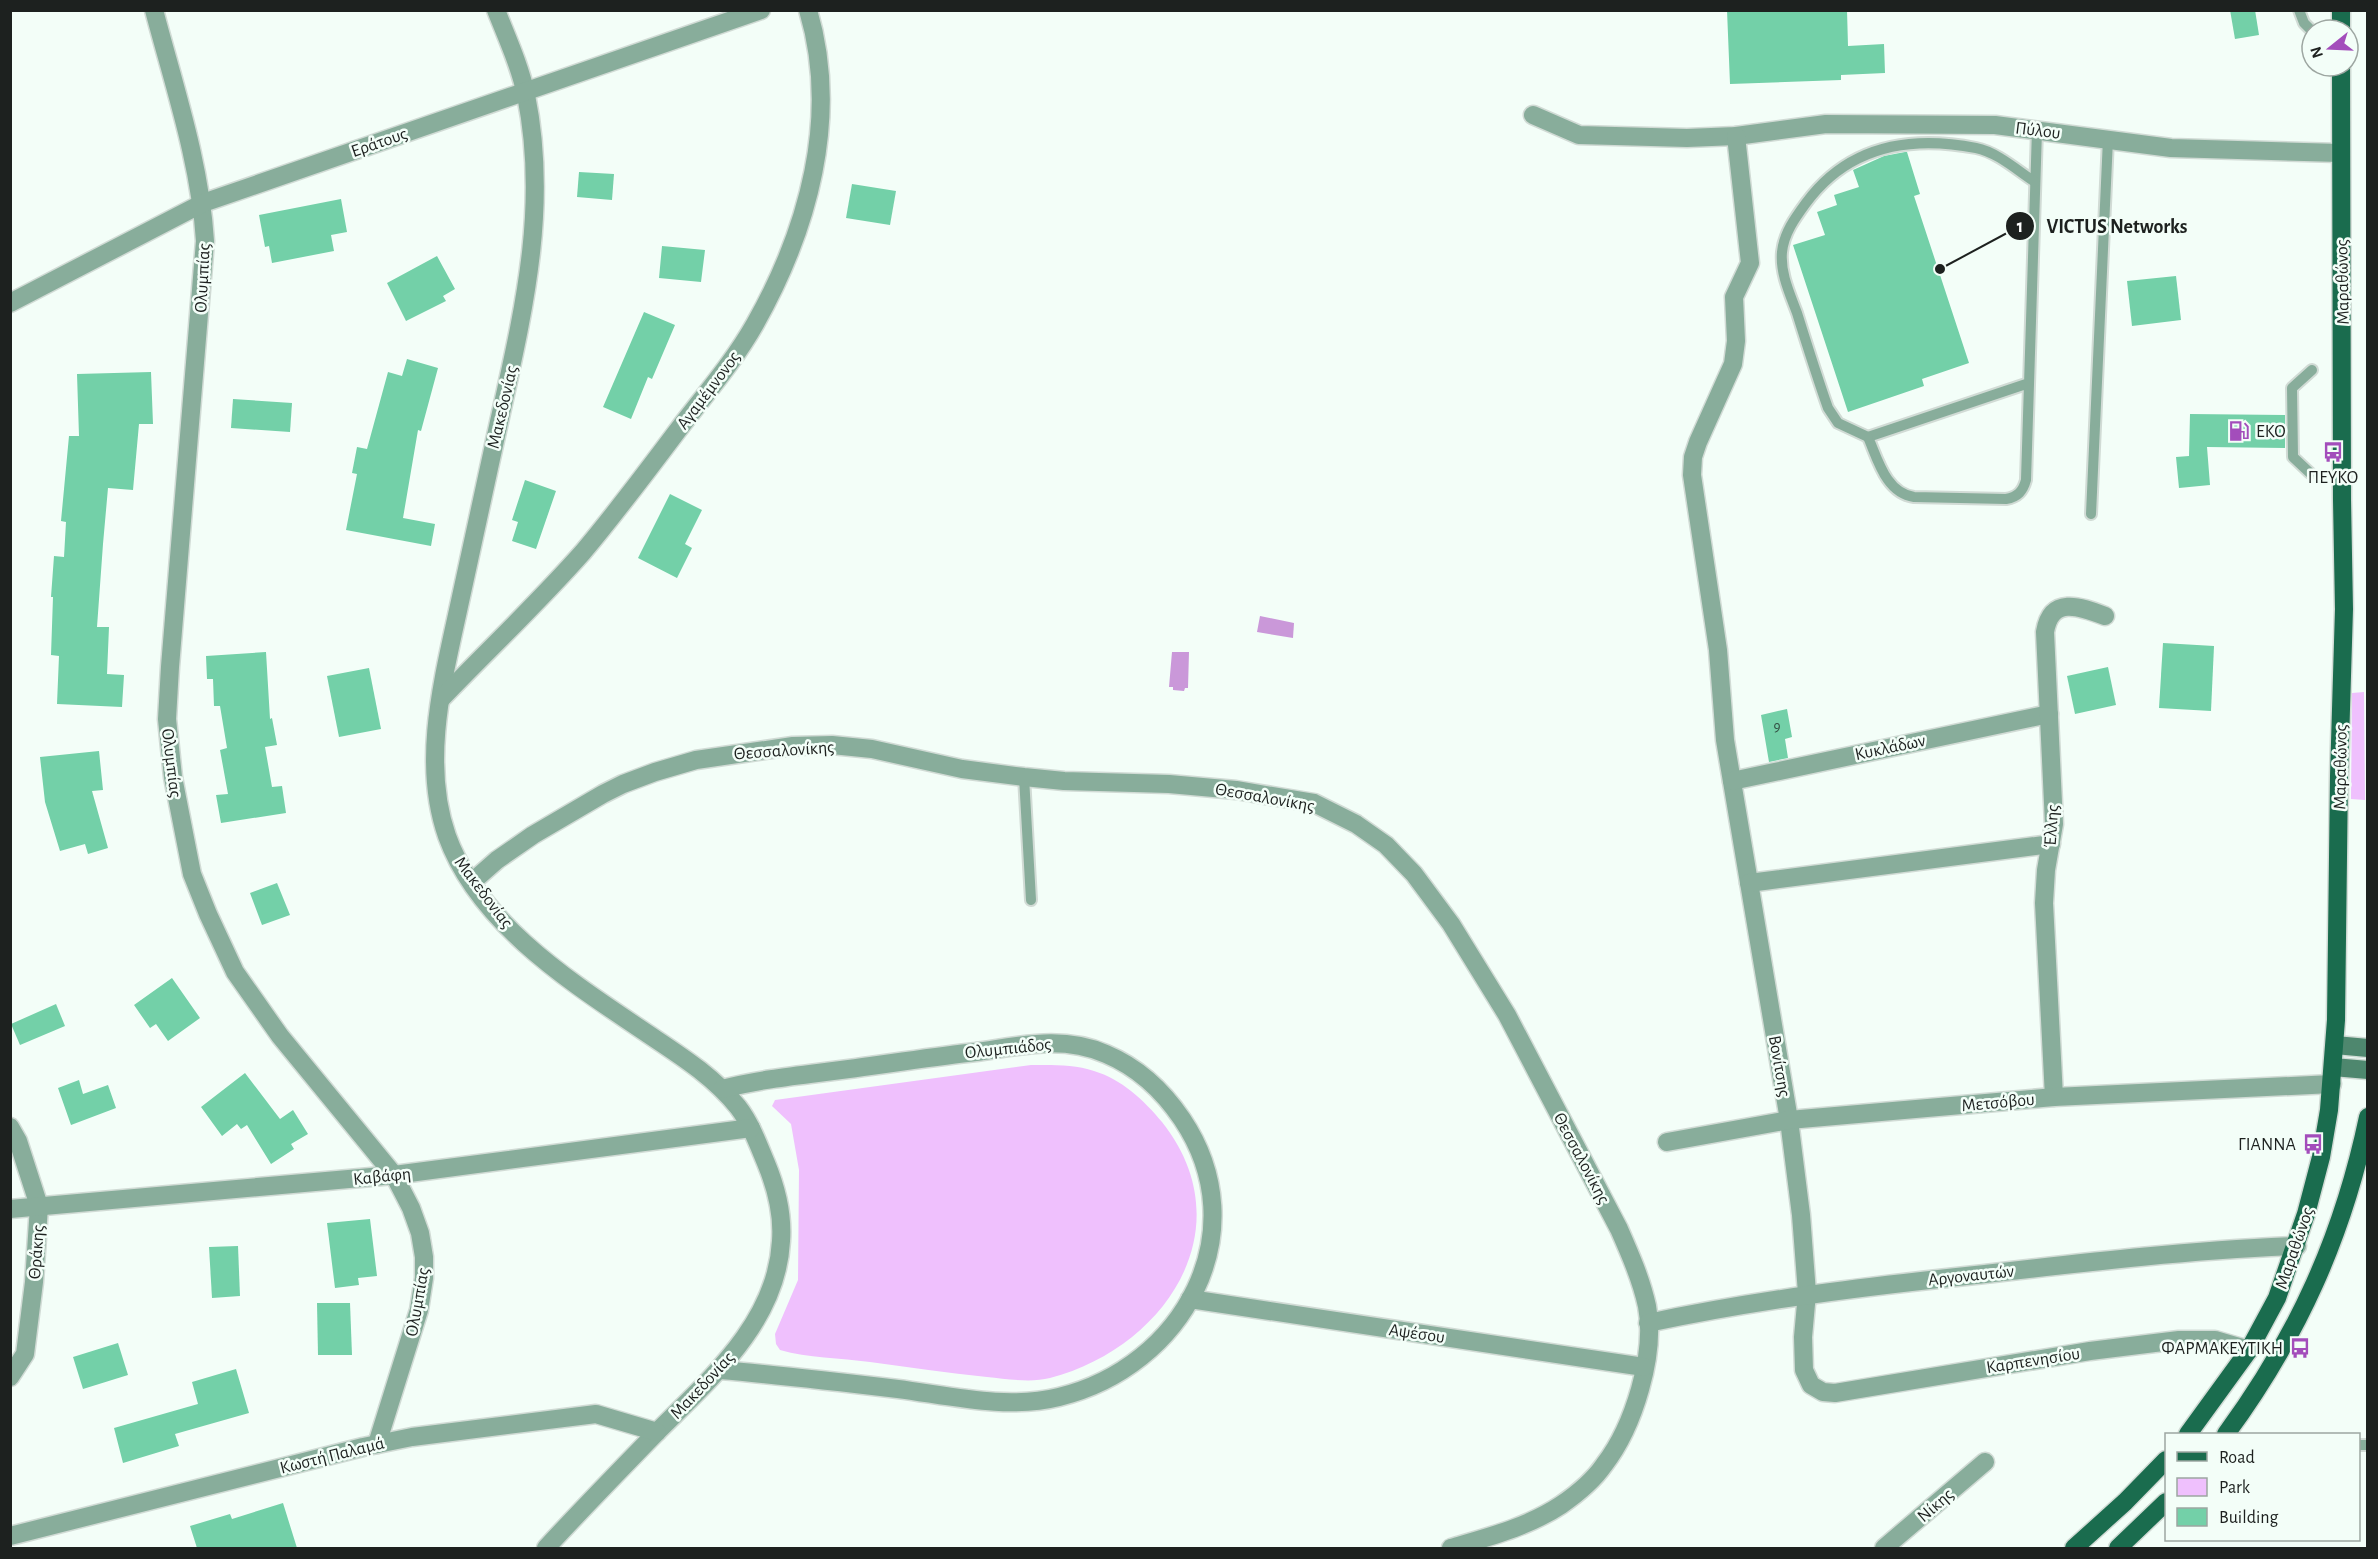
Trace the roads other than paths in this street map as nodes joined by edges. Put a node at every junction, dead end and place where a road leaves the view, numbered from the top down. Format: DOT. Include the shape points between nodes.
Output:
graph roads {
  1 [pos="154,10"];
  2 [pos="496,10"];
  3 [pos="761,10"];
  4 [pos="808,10"];
  5 [pos="2341,78"];
  6 [pos="526,91"];
  7 [pos="1533,115"];
  8 [pos="2037,130"];
  9 [pos="1736,136"];
  10 [pos="2108,139"];
  11 [pos="2340,153"];
  12 [pos="2035,182"];
  13 [pos="203,203"];
  14 [pos="10,303"];
  15 [pos="2312,370"];
  16 [pos="2029,383"];
  17 [pos="1868,437"];
  18 [pos="2310,472"];
  19 [pos="2091,514"];
  20 [pos="2104,616"];
  21 [pos="441,699"];
  22 [pos="2049,714"];
  23 [pos="1024,777"];
  24 [pos="1732,781"];
  25 [pos="2051,844"];
  26 [pos="472,882"];
  27 [pos="1749,883"];
  28 [pos="1031,900"];
  29 [pos="2335,1045"];
  30 [pos="2367,1048"];
  31 [pos="2367,1070"];
  32 [pos="2332,1076"];
  33 [pos="722,1089"];
  34 [pos="2054,1097"];
  35 [pos="2367,1117"];
  36 [pos="1790,1120"];
  37 [pos="10,1127"];
  38 [pos="751,1128"];
  39 [pos="1667,1142"];
  40 [pos="394,1175"];
  41 [pos="39,1206"];
  42 [pos="10,1209"];
  43 [pos="2296,1246"];
  44 [pos="1808,1293"];
  45 [pos="1190,1299"];
  46 [pos="1648,1323"];
  47 [pos="2249,1350"];
  48 [pos="1644,1366"];
  49 [pos="720,1370"];
  50 [pos="10,1377"];
  51 [pos="1817,1390"];
  52 [pos="657,1432"];
  53 [pos="2189,1433"];
  54 [pos="2227,1433"];
  55 [pos="377,1444"];
  56 [pos="2165,1461"];
  57 [pos="1985,1462"];
  58 [pos="2165,1503"];
  59 [pos="10,1536"];
  60 [pos="546,1548"];
  61 [pos="1451,1548"];
  62 [pos="1884,1548"];
  63 [pos="2074,1548"];
  64 [pos="2118,1548"];
  1 -- 13 [label="street, Ολυμπίας"];
  2 -- 6 [label="street, Μακεδονίας"];
  3 -- 6 [label="street, Εράτους"];
  4 -- 21 [label="street, Αγαμέμνονος" via="819,63 821,103 812,182 772,292 717,380 616,512 545,594"];
  5 -- 11 [label="main road, Μαραθώνος"];
  6 -- 13 [label="street, Εράτους"];
  6 -- 21 [label="street, Μακεδονίας" via="535,167 532,261"];
  7 -- 9 [label="street, Πύλου" via="1579,135"];
  8 -- 9 [label="street, Πύλου" via="1995,125 1826,124"];
  8 -- 10 [label="street, Πύλου"];
  8 -- 12 [label="lane"];
  9 -- 24 [label="street, Βονίτσης" via="1750,263 1734,297 1733,364 1693,457"];
  10 -- 11 [label="street, Πύλου" via="2171,148"];
  10 -- 19 [label="lane"];
  11 -- 29 [label="main road, Μαραθώνος" via="2344,609"];
  12 -- 16 [label="lane"];
  12 -- 17 [label="lane" via="1978,149 1901,144 1875,151 1832,174 1794,219 1785,237 1782,265 1828,408 1838,423"];
  13 -- 14 [label="street, Εράτους"];
  13 -- 40 [label="street, Ολυμπίας" via="202,305 167,719 182,828 192,874 235,972 280,1036"];
  15 -- 18 [label="lane" via="2292,388 2293,457"];
  16 -- 17 [label="lane"];
  16 -- 17 [label="lane" via="2026,480 2020,494 2013,498 1902,494 1888,480"];
  20 -- 22 [label="street, Έλλης" via="2067,606 2049,616 2045,632"];
  21 -- 26 [label="street, Μακεδονίας" via="435,760 440,812 452,850"];
  22 -- 24 [label="street, Κυκλάδων"];
  22 -- 25 [label="street, Έλλης" via="2054,812"];
  23 -- 26 [label="street, Θεσσαλονίκης" via="839,746 793,746 716,756 654,772 603,794 515,847"];
  23 -- 28 [label="lane"];
  23 -- 46 [label="street, Θεσσαλονίκης" via="1169,784 1290,798 1330,810 1386,845 1414,874 1451,924 1508,1015 1619,1229 1639,1278"];
  24 -- 27 [label="street, Βονίτσης"];
  25 -- 27 [label="street"];
  25 -- 34 [label="street, Έλλης" via="2044,903"];
  26 -- 33 [label="street, Μακεδονίας" via="501,919 542,959"];
  27 -- 36 [label="street, Βονίτσης"];
  29 -- 30 [label="street"];
  29 -- 32 [label="main road, Μαραθώνος"];
  31 -- 32 [label="street"];
  32 -- 34 [label="street, Μετσόβου"];
  32 -- 43 [label="main road, Μαραθώνος" via="2321,1157"];
  33 -- 38 [label="street, Μακεδονίας"];
  33 -- 45 [label="street, Ολυμπιάδος" via="779,1077 1036,1043 1069,1044 1105,1053 1137,1072 1164,1097 1189,1130 1206,1166 1214,1200 1212,1232 1202,1276"];
  34 -- 36 [label="street, Μετσόβου"];
  35 -- 54 [label="main road, Μαραθώνος" via="2347,1200 2314,1288 2275,1360"];
  36 -- 39 [label="street, Μετσόβου"];
  36 -- 44 [label="street, Βονίτσης"];
  37 -- 41 [label="street, Θράκης" via="18,1140"];
  38 -- 40 [label="street, Καβάφη"];
  38 -- 49 [label="street, Μακεδονίας" via="778,1197 780,1255 761,1310"];
  40 -- 41 [label="street, Καβάφη"];
  40 -- 55 [label="street, Ολυμπίας" via="420,1233 424,1278 413,1334"];
  41 -- 42 [label="street, Καβάφη"];
  41 -- 50 [label="street, Θράκης" via="26,1354"];
  43 -- 44 [label="street, Αργοναυτών" via="2212,1250"];
  43 -- 47 [label="main road, Μαραθώνος" via="2277,1298"];
  44 -- 46 [label="street, Αργοναυτών"];
  44 -- 51 [label="street, Βονίτσης" via="1803,1356 1807,1378"];
  45 -- 48 [label="street, Αψέσου"];
  45 -- 49 [label="street, Ολυμπιάδος" via="1159,1339 1121,1370 1048,1400 989,1401"];
  46 -- 48 [label="street, Θεσσαλονίκης"];
  47 -- 51 [label="street, Καρπενησίου" via="2215,1340 2179,1340 1835,1393"];
  47 -- 53 [label="main road, Μαραθώνος"];
  48 -- 61 [label="street, Θεσσαλονίκης" via="1622,1436 1586,1486 1541,1516"];
  49 -- 52 [label="street, Μακεδονίας"];
  52 -- 55 [label="street, Κωστή Παλαμά" via="596,1414"];
  52 -- 60 [label="street, Μακεδονίας"];
  55 -- 59 [label="street, Κωστή Παλαμά"];
  56 -- 63 [label="main road"];
  57 -- 62 [label="street, Νίκης"];
  58 -- 64 [label="main road"];
}
